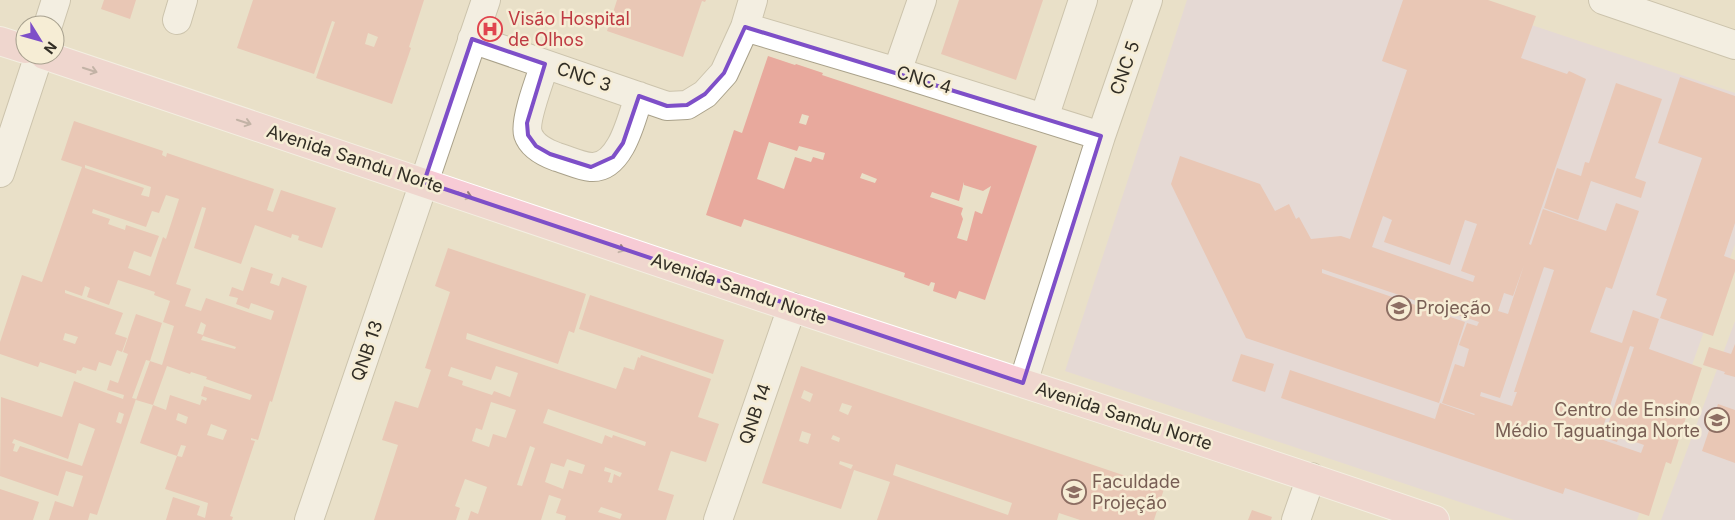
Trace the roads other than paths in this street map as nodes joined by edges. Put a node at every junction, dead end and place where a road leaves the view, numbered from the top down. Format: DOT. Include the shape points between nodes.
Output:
graph roads {
  1 [pos="56,0"];
  2 [pos="486,0"];
  3 [pos="753,0"];
  4 [pos="922,0"];
  5 [pos="1083,0"];
  6 [pos="1148,0"];
  7 [pos="1603,0"];
  8 [pos="51,15"];
  9 [pos="745,27"];
  10 [pos="472,39"];
  11 [pos="0,40"];
  12 [pos="1735,44"];
  13 [pos="15,45"];
  14 [pos="65,62"];
  15 [pos="545,64"];
  16 [pos="35,65"];
  17 [pos="898,72"];
  18 [pos="639,96"];
  19 [pos="1044,118"];
  20 [pos="1101,136"];
  21 [pos="0,173"];
  22 [pos="424,182"];
  23 [pos="792,307"];
  24 [pos="1023,383"];
  25 [pos="1310,477"];
  26 [pos="309,520"];
  27 [pos="718,520"];
  28 [pos="1296,520"];
  29 [pos="1435,520"];
  1 -- 8 [label="street"];
  2 -- 10 [label="street, QNB 13"];
  3 -- 9 [label="street"];
  4 -- 17 [label="street"];
  5 -- 19 [label="street"];
  6 -- 20 [label="street, CNC 5"];
  7 -- 12 [label="street"];
  9 -- 17 [label="street, CNC 4"];
  9 -- 18 [label="street, CNC 3" via="724,73 705,94 687,105 667,106"];
  10 -- 15 [label="street, CNC 3"];
  10 -- 22 [label="street, QNB 13"];
  11 -- 13 [label="main road"];
  14 -- 22 [label="main road, Avenida Samdu Norte, one-way"];
  15 -- 18 [label="street, CNC 3"];
  15 -- 18 [label="street" via="527,123 528,135 536,146 550,154 591,167 613,158 623,143"];
  16 -- 21 [label="street"];
  17 -- 19 [label="street, CNC 4"];
  19 -- 20 [label="street, CNC 4"];
  20 -- 24 [label="street, CNC 5"];
  22 -- 23 [label="main road, Avenida Samdu Norte, one-way"];
  22 -- 26 [label="street, QNB 13"];
  23 -- 24 [label="main road, Avenida Samdu Norte"];
  23 -- 27 [label="street, QNB 14"];
  24 -- 25 [label="main road, Avenida Samdu Norte"];
  25 -- 28 [label="street"];
  25 -- 29 [label="main road, Avenida Samdu Norte"];
}
